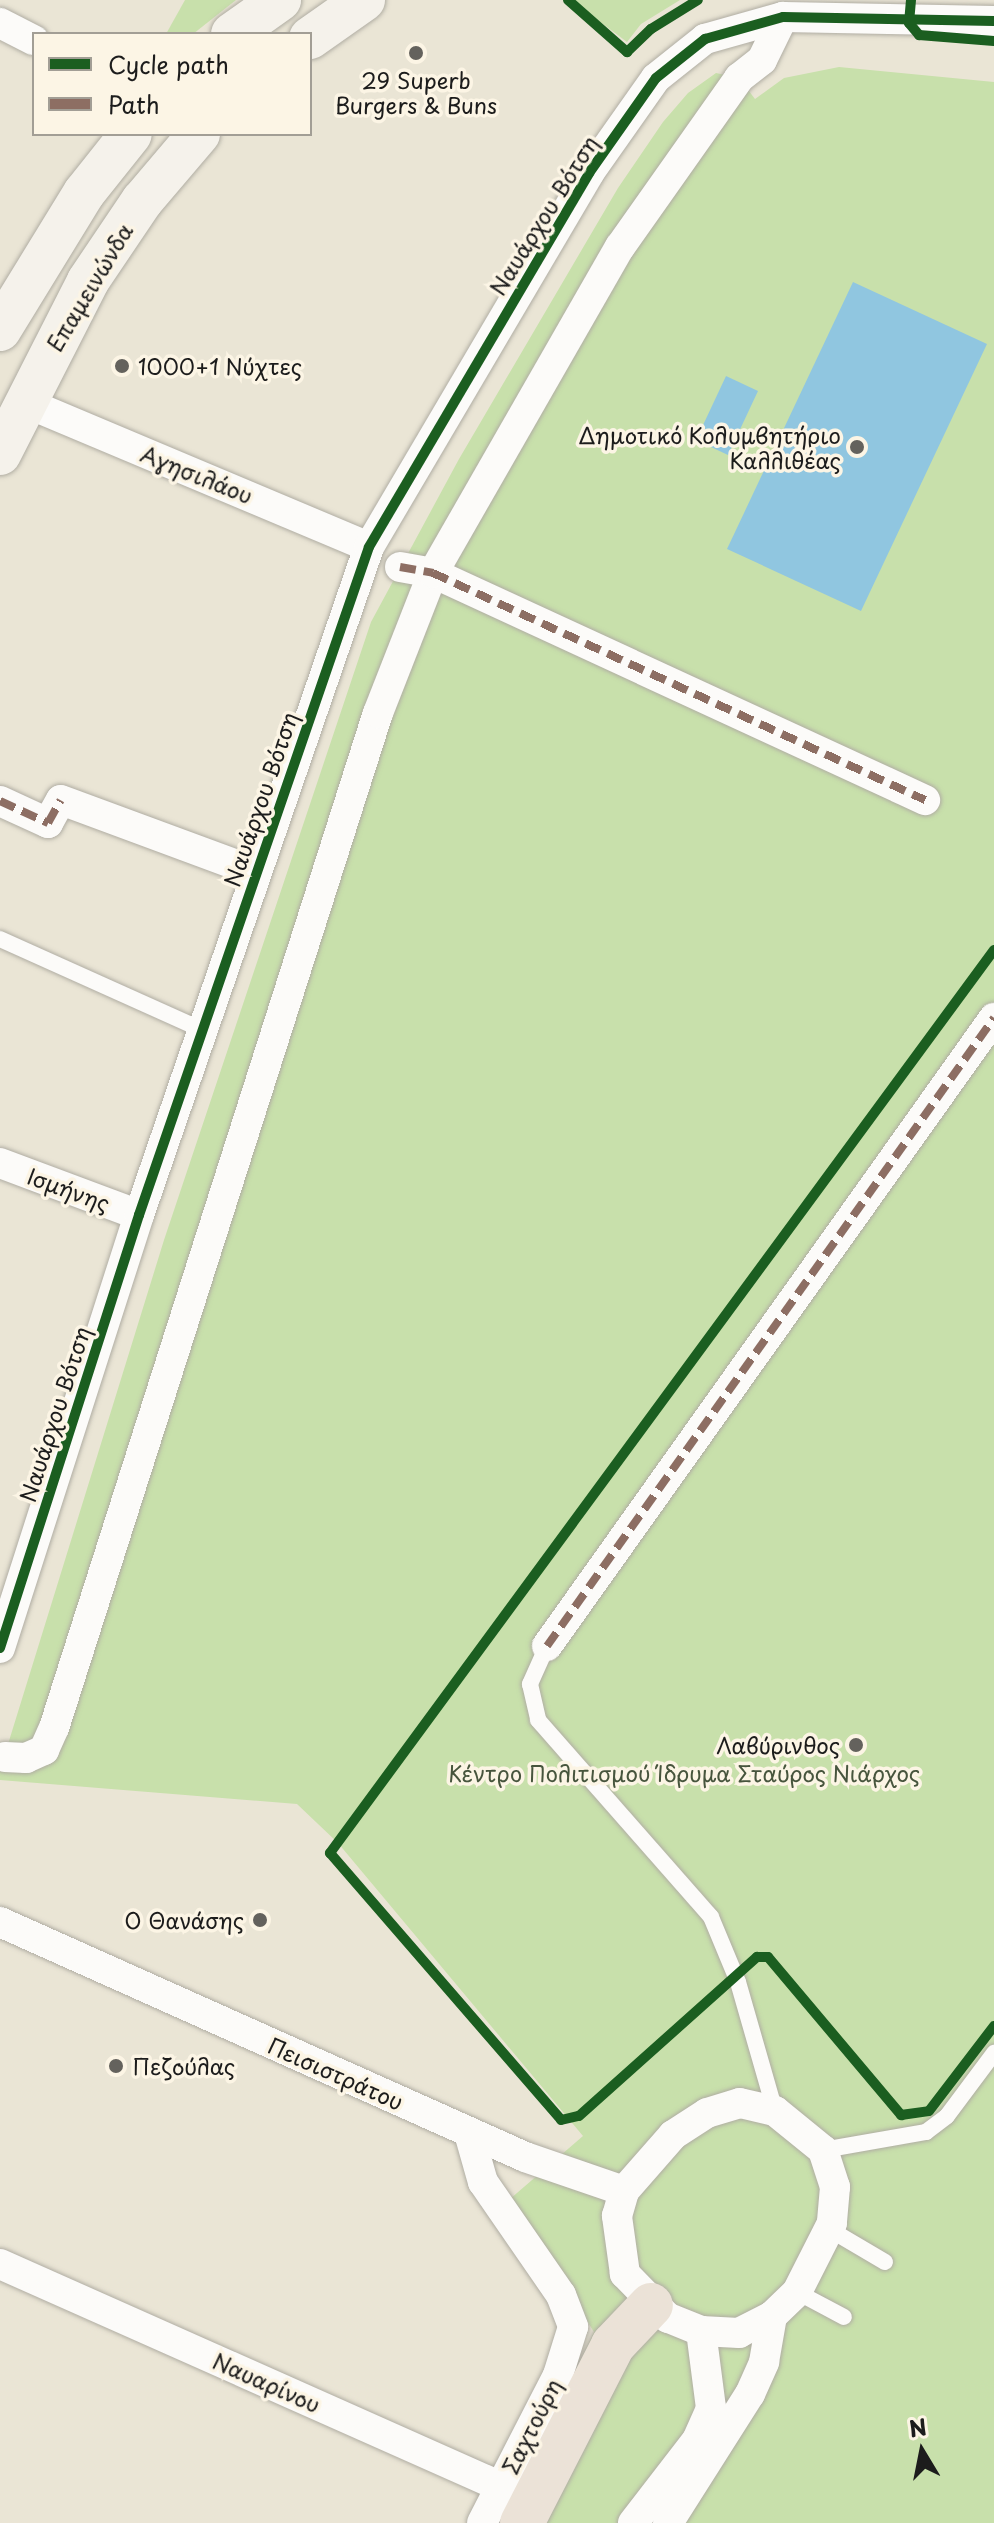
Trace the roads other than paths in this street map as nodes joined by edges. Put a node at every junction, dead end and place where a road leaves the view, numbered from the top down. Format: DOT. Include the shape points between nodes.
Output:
graph roads {
  1 [pos="280,0"];
  2 [pos="364,0"];
  3 [pos="783,17"];
  4 [pos="994,21"];
  5 [pos="0,23"];
  6 [pos="235,32"];
  7 [pos="312,37"];
  8 [pos="32,39"];
  9 [pos="129,136"];
  10 [pos="197,136"];
  11 [pos="0,330"];
  12 [pos="24,402"];
  13 [pos="0,454"];
  14 [pos="369,547"];
  15 [pos="400,567"];
  16 [pos="433,573"];
  17 [pos="925,800"];
  18 [pos="0,801"];
  19 [pos="256,872"];
  20 [pos="0,939"];
  21 [pos="994,1018"];
  22 [pos="205,1031"];
  23 [pos="0,1163"];
  24 [pos="139,1215"];
  25 [pos="547,1646"];
  26 [pos="0,1648"];
  27 [pos="2,1756"];
  28 [pos="0,1922"];
  29 [pos="994,2053"];
  30 [pos="775,2111"];
  31 [pos="469,2133"];
  32 [pos="823,2150"];
  33 [pos="624,2191"];
  34 [pos="829,2229"];
  35 [pos="885,2262"];
  36 [pos="0,2264"];
  37 [pos="797,2292"];
  38 [pos="651,2305"];
  39 [pos="772,2316"];
  40 [pos="844,2317"];
  41 [pos="701,2331"];
  42 [pos="518,2503"];
  43 [pos="482,2523"];
  44 [pos="633,2523"];
  45 [pos="668,2523"];
  1 -- 6 [label="main road"];
  2 -- 7 [label="main road"];
  3 -- 4 [label="street"];
  3 -- 14 [label="street, Ναυάρχου Βότση" via="705,39 656,78 589,173"];
  3 -- 16 [label="street" via="762,60 739,78 620,247"];
  5 -- 8 [label="street"];
  9 -- 11 [label="main road" via="84,193"];
  10 -- 12 [label="main road, Επαμεινώνδα" via="112,243"];
  12 -- 13 [label="main road, Επαμεινώνδα"];
  12 -- 14 [label="street, Αγησιλάου"];
  14 -- 19 [label="street, Ναυάρχου Βότση"];
  15 -- 16 [label="street"];
  16 -- 17 [label="street"];
  16 -- 27 [label="street" via="378,713 54,1728 44,1750 26,1758"];
  18 -- 19 [label="street" via="48,823 61,800"];
  19 -- 22 [label="street, Ναυάρχου Βότση"];
  20 -- 22 [label="lane"];
  21 -- 25 [label="street"];
  22 -- 24 [label="street, Ναυάρχου Βότση"];
  23 -- 24 [label="street, Ισμήνης"];
  24 -- 26 [label="street, Ναυάρχου Βότση"];
  25 -- 30 [label="lane" via="530,1684 538,1720 711,1917 738,1982"];
  28 -- 31 [label="street, Πεισιστράτου"];
  29 -- 32 [label="lane" via="947,2116 926,2132"];
  30 -- 32 [label="street"];
  30 -- 33 [label="street" via="740,2103 707,2113 673,2135"];
  31 -- 33 [label="street, Πεισιστράτου" via="586,2182"];
  31 -- 42 [label="street, Σαχτούρη" via="483,2182 561,2295 573,2327"];
  32 -- 34 [label="street" via="835,2187"];
  33 -- 38 [label="street" via="617,2216 625,2274"];
  34 -- 35 [label="lane"];
  34 -- 37 [label="street"];
  36 -- 42 [label="street, Ναυαρίνου"];
  37 -- 39 [label="street"];
  37 -- 40 [label="lane"];
  38 -- 41 [label="street"];
  38 -- 42 [label="highway" via="613,2345"];
  39 -- 41 [label="street" via="739,2333"];
  39 -- 45 [label="street" via="764,2362 750,2394"];
  41 -- 44 [label="street" via="711,2408 697,2440"];
  42 -- 43 [label="street, Σαχτούρη"];
}
